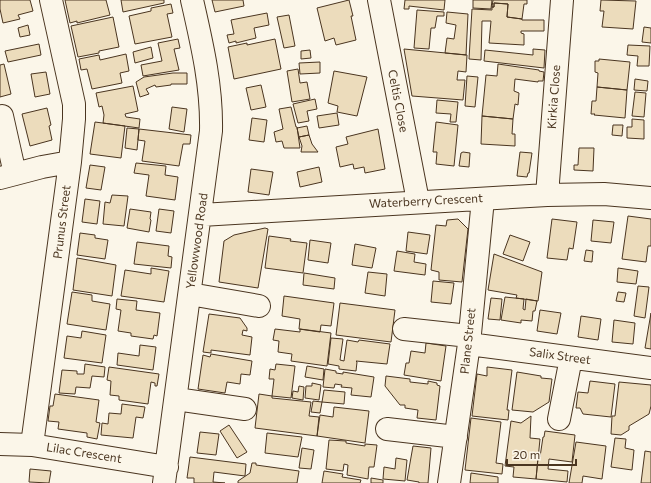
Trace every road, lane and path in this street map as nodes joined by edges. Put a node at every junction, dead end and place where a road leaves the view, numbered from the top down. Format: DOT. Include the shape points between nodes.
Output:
graph roads {
  1 [pos="51,0"];
  2 [pos="192,0"];
  3 [pos="379,0"];
  4 [pos="562,0"];
  5 [pos="2,116"];
  6 [pos="70,162"];
  7 [pos="7,176"];
  8 [pos="547,195"];
  9 [pos="651,198"];
  10 [pos="483,199"];
  11 [pos="418,201"];
  12 [pos="201,215"];
  13 [pos="190,294"];
  14 [pos="259,306"];
  15 [pos="404,329"];
  16 [pos="469,340"];
  17 [pos="571,358"];
  18 [pos="651,368"];
  19 [pos="176,399"];
  20 [pos="245,409"];
  21 [pos="559,419"];
  22 [pos="387,428"];
  23 [pos="456,437"];
  24 [pos="0,444"];
  25 [pos="32,445"];
  26 [pos="166,475"];
  27 [pos="449,483"];
  1 -- 6 [label="street, Prunus Street" via="74,104"];
  2 -- 12 [label="street, Yellowwood Road" via="210,85 212,110"];
  3 -- 11 [label="street, Celtis Close"];
  4 -- 8 [label="street, Kirkia Close"];
  5 -- 7 [label="street"];
  6 -- 7 [label="street"];
  6 -- 25 [label="street, Prunus Street"];
  8 -- 9 [label="street, Waterberry Crescent" via="604,194"];
  8 -- 10 [label="street, Waterberry Crescent"];
  10 -- 11 [label="street, Waterberry Crescent"];
  10 -- 16 [label="street, Plane Street"];
  11 -- 12 [label="street, Waterberry Crescent"];
  12 -- 13 [label="street, Yellowwood Road"];
  13 -- 14 [label="street"];
  13 -- 19 [label="street, Yellowwood Road"];
  15 -- 16 [label="street, Salix Street"];
  16 -- 17 [label="street, Salix Street"];
  16 -- 23 [label="street, Plane Street"];
  17 -- 18 [label="street, Salix Street"];
  17 -- 21 [label="street"];
  19 -- 20 [label="street"];
  19 -- 26 [label="street, Yellowwood Road"];
  22 -- 23 [label="street"];
  23 -- 27 [label="street, Plane Street"];
  24 -- 25 [label="street, Lilac Crescent"];
  25 -- 26 [label="street, Lilac Crescent"];
}
